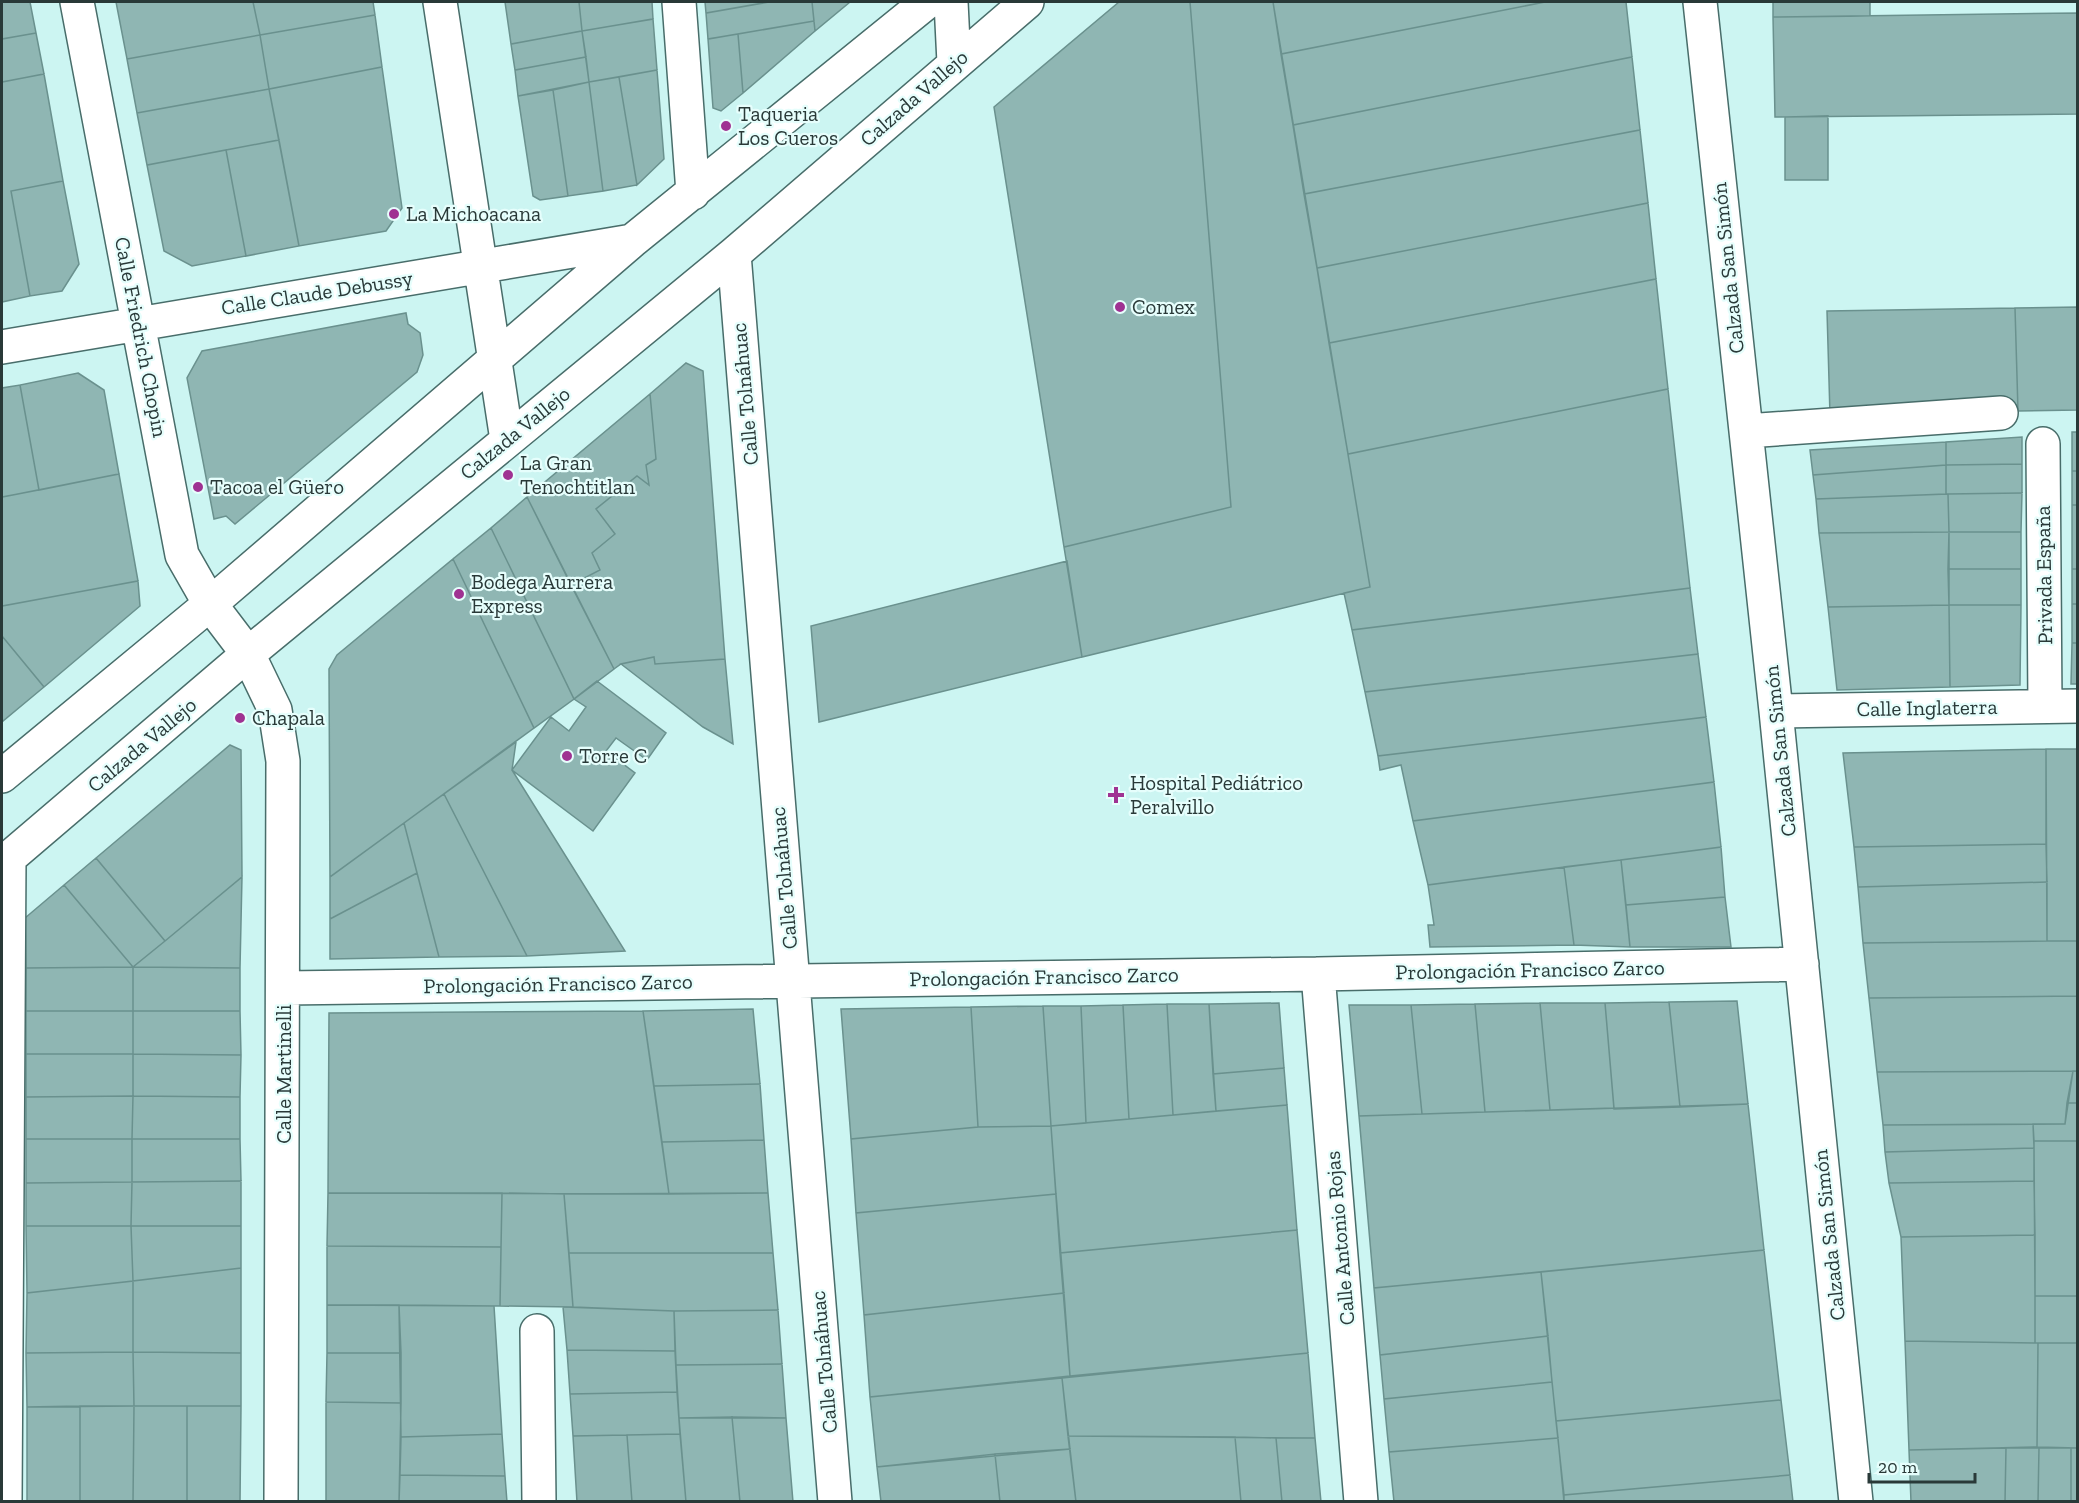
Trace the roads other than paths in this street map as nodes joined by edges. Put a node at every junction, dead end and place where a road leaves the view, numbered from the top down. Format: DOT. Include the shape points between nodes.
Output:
graph roads {
  1 [pos="77,2"];
  2 [pos="440,2"];
  3 [pos="679,2"];
  4 [pos="927,2"];
  5 [pos="951,2"];
  6 [pos="1027,2"];
  7 [pos="1700,2"];
  8 [pos="954,63"];
  9 [pos="693,193"];
  10 [pos="632,241"];
  11 [pos="734,254"];
  12 [pos="479,267"];
  13 [pos="139,322"];
  14 [pos="2,348"];
  15 [pos="495,358"];
  16 [pos="2001,413"];
  17 [pos="1746,431"];
  18 [pos="507,440"];
  19 [pos="2043,444"];
  20 [pos="210,604"];
  21 [pos="248,654"];
  22 [pos="2045,706"];
  23 [pos="2078,706"];
  24 [pos="1776,711"];
  25 [pos="2,776"];
  26 [pos="5,861"];
  27 [pos="1803,964"];
  28 [pos="1318,974"];
  29 [pos="792,980"];
  30 [pos="285,988"];
  31 [pos="537,1331"];
  32 [pos="5,1502"];
  33 [pos="281,1502"];
  34 [pos="540,1502"];
  35 [pos="836,1502"];
  36 [pos="1361,1502"];
  37 [pos="1856,1502"];
  1 -- 13 [label="street, Calle Friedrich Chopin"];
  2 -- 12 [label="street"];
  3 -- 9 [label="street"];
  4 -- 9 [label="street"];
  5 -- 8 [label="street"];
  6 -- 8 [label="street, Calzada Vallejo"];
  7 -- 17 [label="street, Calzada San Simón"];
  8 -- 11 [label="street, Calzada Vallejo"];
  9 -- 10 [label="street"];
  10 -- 12 [label="street, Calle Claude Debussy"];
  10 -- 15 [label="street"];
  11 -- 18 [label="street, Calzada Vallejo"];
  11 -- 29 [label="street, Calle Tolnáhuac"];
  12 -- 13 [label="street, Calle Claude Debussy"];
  12 -- 15 [label="street"];
  13 -- 14 [label="street, Calle Claude Debussy"];
  13 -- 20 [label="street, Calle Friedrich Chopin" via="182,555"];
  15 -- 18 [label="street"];
  15 -- 20 [label="street"];
  16 -- 17 [label="street"];
  17 -- 24 [label="street, Calzada San Simón"];
  18 -- 21 [label="street, Calzada Vallejo"];
  19 -- 22 [label="street, Privada España"];
  20 -- 21 [label="street, Calle Friedrich Chopin"];
  20 -- 25 [label="street"];
  21 -- 26 [label="street, Calzada Vallejo"];
  21 -- 30 [label="street, Calle Martinelli" via="275,710 283,761"];
  22 -- 23 [label="street, Calle Inglaterra"];
  22 -- 24 [label="street, Calle Inglaterra"];
  24 -- 27 [label="street, Calzada San Simón"];
  26 -- 32 [label="street"];
  27 -- 28 [label="street, Prolongación Francisco Zarco"];
  27 -- 37 [label="street, Calzada San Simón"];
  28 -- 29 [label="street, Prolongación Francisco Zarco"];
  28 -- 36 [label="street, Calle Antonio Rojas"];
  29 -- 30 [label="street, Prolongación Francisco Zarco"];
  29 -- 35 [label="street, Calle Tolnáhuac"];
  30 -- 33 [label="street, Calle Martinelli"];
  31 -- 34 [label="street"];
}
